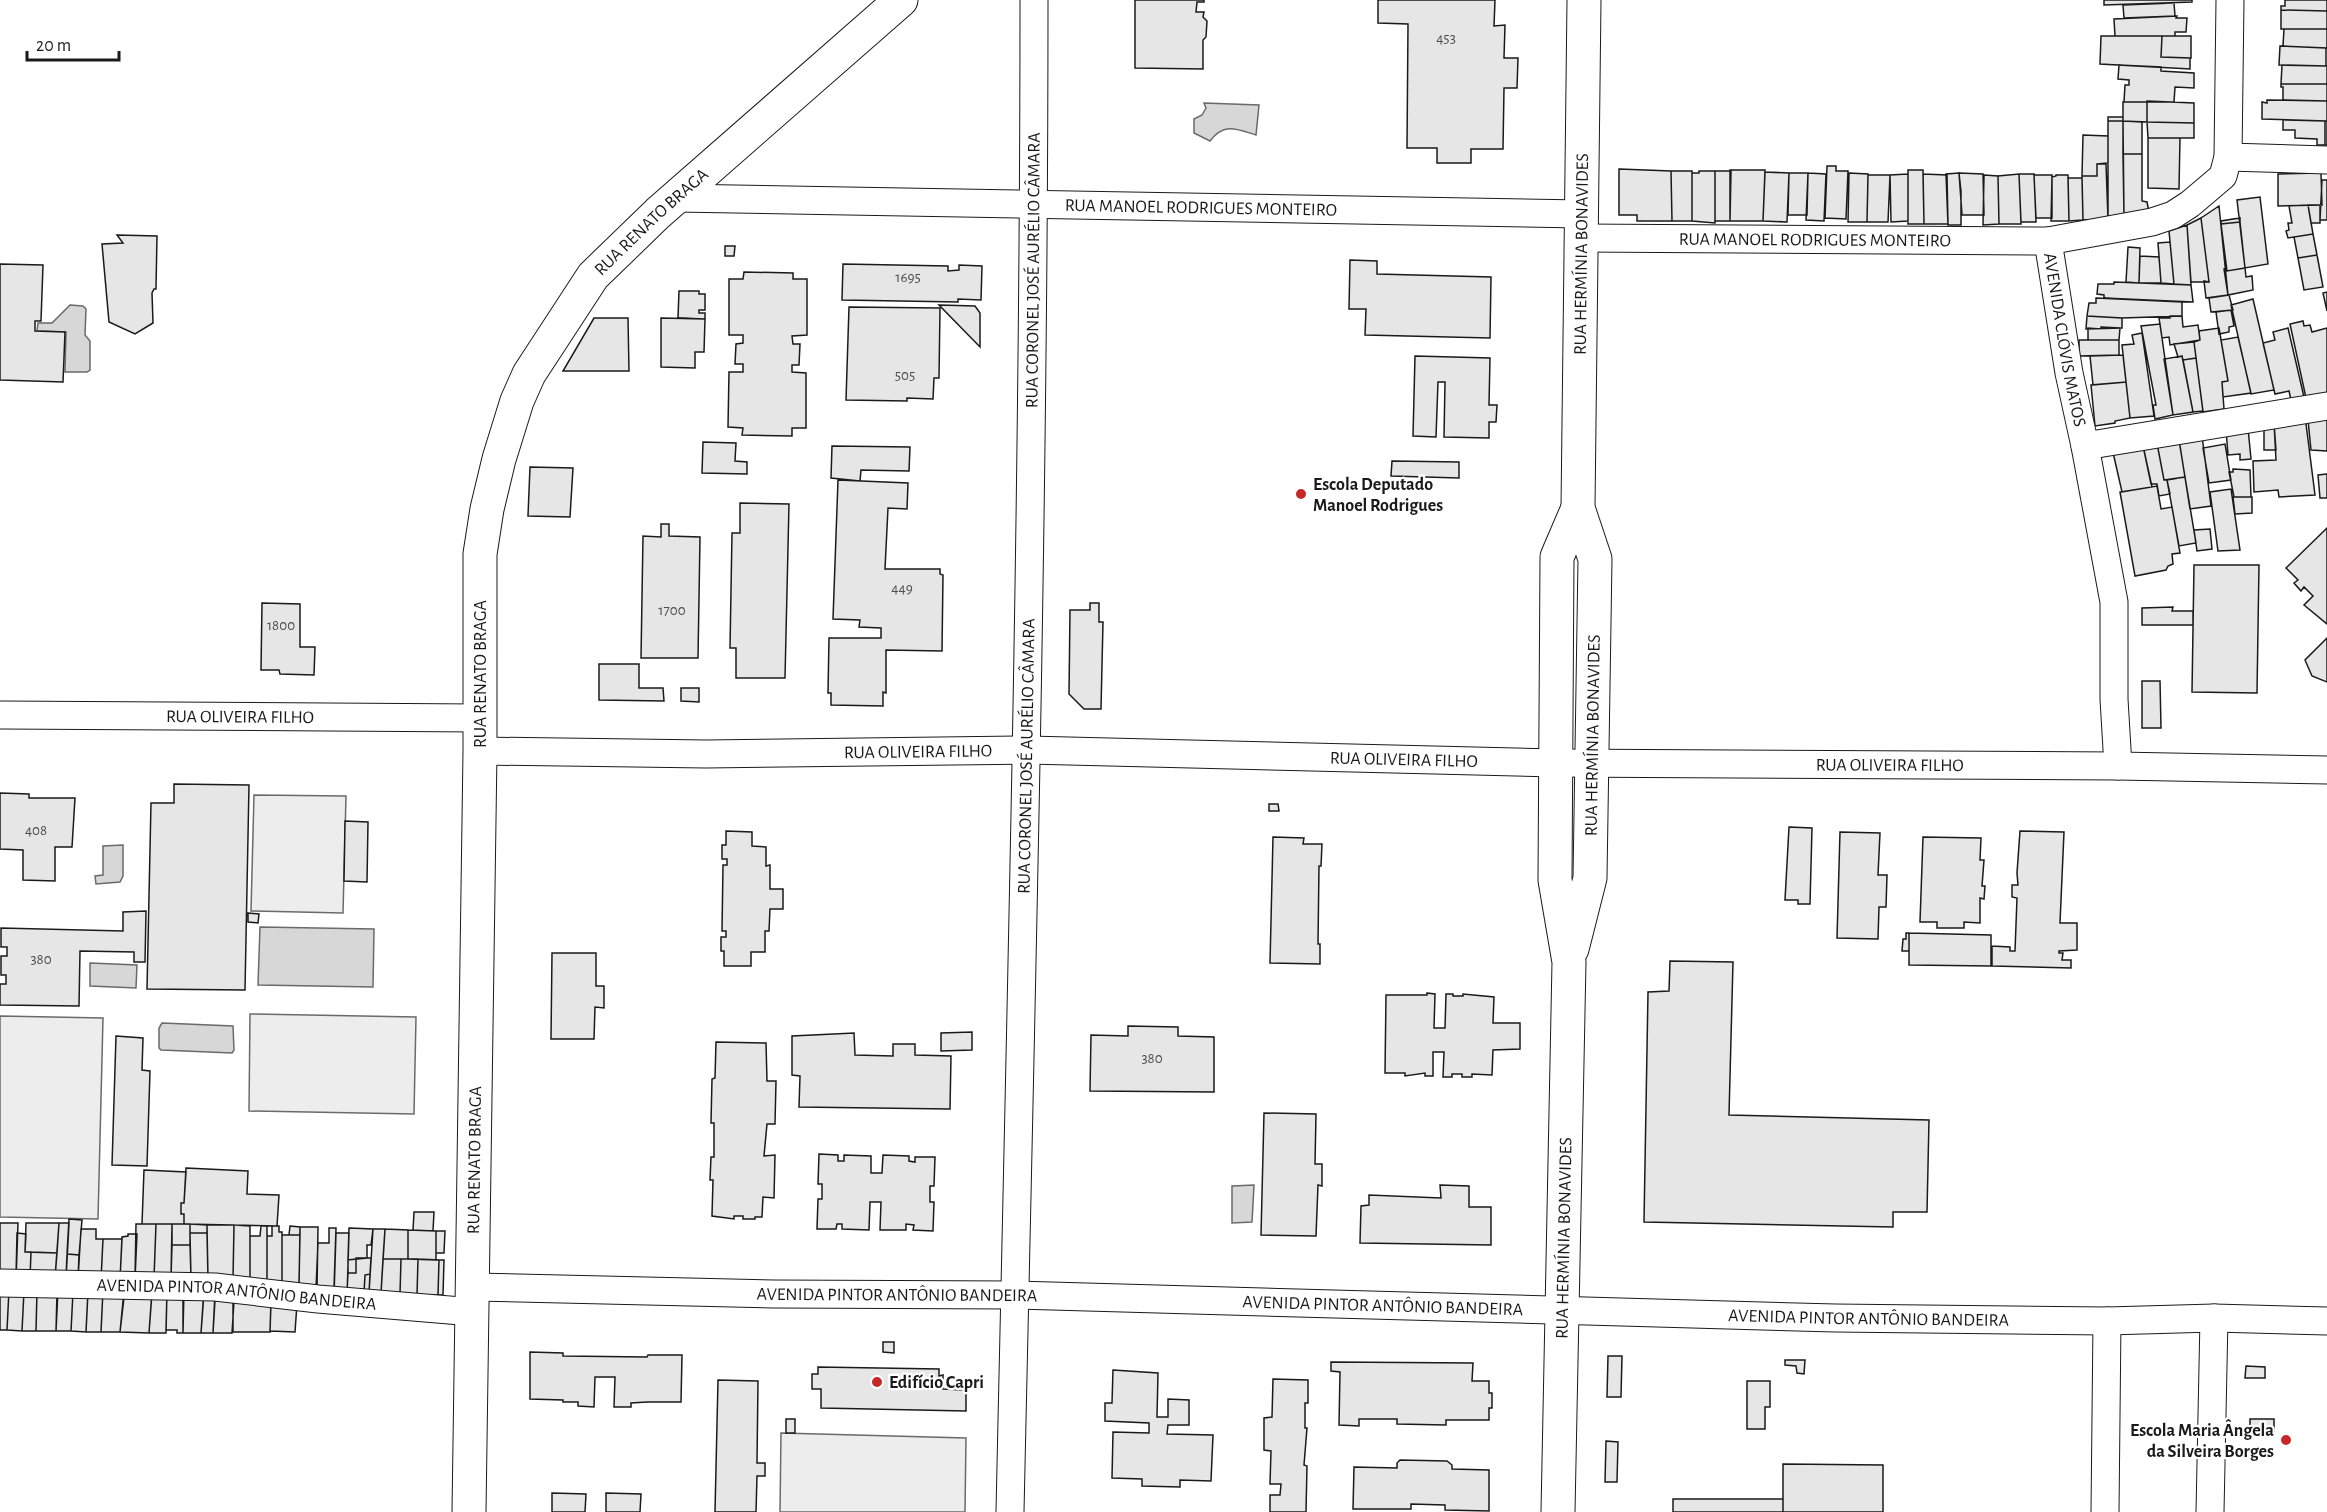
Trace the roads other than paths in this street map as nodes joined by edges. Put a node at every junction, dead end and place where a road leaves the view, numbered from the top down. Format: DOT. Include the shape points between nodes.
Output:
graph roads {
  1 [pos="901,0"];
  2 [pos="1034,0"];
  3 [pos="1584,0"];
  4 [pos="2230,0"];
  5 [pos="2228,157"];
  6 [pos="2327,160"];
  7 [pos="676,198"];
  8 [pos="1034,206"];
  9 [pos="1581,226"];
  10 [pos="2048,241"];
  11 [pos="2327,406"];
  12 [pos="2085,446"];
  13 [pos="1578,508"];
  14 [pos="0,715"];
  15 [pos="479,718"];
  16 [pos="1028,750"];
  17 [pos="480,751"];
  18 [pos="1556,763"];
  19 [pos="1592,763"];
  20 [pos="2118,766"];
  21 [pos="2327,771"];
  22 [pos="1569,962"];
  23 [pos="0,1283"];
  24 [pos="1015,1295"];
  25 [pos="473,1299"];
  26 [pos="1561,1310"];
  27 [pos="2214,1318"];
  28 [pos="2107,1321"];
  29 [pos="2327,1321"];
  30 [pos="469,1512"];
  31 [pos="1010,1512"];
  32 [pos="1558,1512"];
  33 [pos="2105,1512"];
  34 [pos="2210,1512"];
  1 -- 7 [label="main road, RUA RENATO BRAGA"];
  2 -- 8 [label="street, RUA CORONEL JOSÉ AURÉLIO CÂMARA"];
  3 -- 9 [label="main road, RUA HERMÍNIA BONAVIDES"];
  4 -- 5 [label="street, AVENIDA CLÓVIS MATOS"];
  5 -- 6 [label="street"];
  5 -- 10 [label="street, AVENIDA CLÓVIS MATOS" via="2223,176 2173,215"];
  7 -- 8 [label="street, RUA MANOEL RODRIGUES MONTEIRO"];
  7 -- 15 [label="main road, RUA RENATO BRAGA" via="593,276 546,345 518,401 496,469 480,554"];
  8 -- 9 [label="street, RUA MANOEL RODRIGUES MONTEIRO"];
  8 -- 16 [label="street, RUA CORONEL JOSÉ AURÉLIO CÂMARA"];
  9 -- 10 [label="street, RUA MANOEL RODRIGUES MONTEIRO"];
  9 -- 13 [label="main road, RUA HERMÍNIA BONAVIDES"];
  10 -- 12 [label="street, AVENIDA CLÓVIS MATOS"];
  11 -- 12 [label="street"];
  12 -- 20 [label="street, AVENIDA CLÓVIS MATOS" via="2114,602"];
  13 -- 18 [label="main road, RUA HERMÍNIA BONAVIDES" via="1557,557"];
  13 -- 19 [label="main road, RUA HERMÍNIA BONAVIDES" via="1595,559"];
  14 -- 15 [label="street, RUA OLIVEIRA FILHO"];
  15 -- 17 [label="main road, RUA RENATO BRAGA"];
  16 -- 17 [label="street, RUA OLIVEIRA FILHO" via="706,754"];
  16 -- 18 [label="street, RUA OLIVEIRA FILHO"];
  16 -- 24 [label="street, RUA CORONEL JOSÉ AURÉLIO CÂMARA"];
  17 -- 25 [label="main road, RUA RENATO BRAGA"];
  18 -- 19 [label="street, RUA OLIVEIRA FILHO"];
  18 -- 22 [label="main road, RUA HERMÍNIA BONAVIDES" via="1555,880"];
  19 -- 20 [label="street, RUA OLIVEIRA FILHO"];
  19 -- 22 [label="main road, RUA HERMÍNIA BONAVIDES" via="1590,878"];
  20 -- 21 [label="street, RUA OLIVEIRA FILHO"];
  22 -- 26 [label="main road, RUA HERMÍNIA BONAVIDES"];
  23 -- 25 [label="street, AVENIDA PINTOR ANTÔNIO BANDEIRA" via="215,1287 318,1299"];
  24 -- 25 [label="street, AVENIDA PINTOR ANTÔNIO BANDEIRA" via="762,1293"];
  24 -- 26 [label="street, AVENIDA PINTOR ANTÔNIO BANDEIRA"];
  24 -- 31 [label="street, RUA CORONEL JOSÉ AURÉLIO CÂMARA"];
  25 -- 30 [label="main road, RUA RENATO BRAGA"];
  26 -- 28 [label="street, AVENIDA PINTOR ANTÔNIO BANDEIRA"];
  26 -- 32 [label="main road, RUA HERMÍNIA BONAVIDES"];
  27 -- 28 [label="street, AVENIDA PINTOR ANTÔNIO BANDEIRA"];
  27 -- 29 [label="street, AVENIDA PINTOR ANTÔNIO BANDEIRA"];
  27 -- 34 [label="street"];
  28 -- 33 [label="street"];
}
